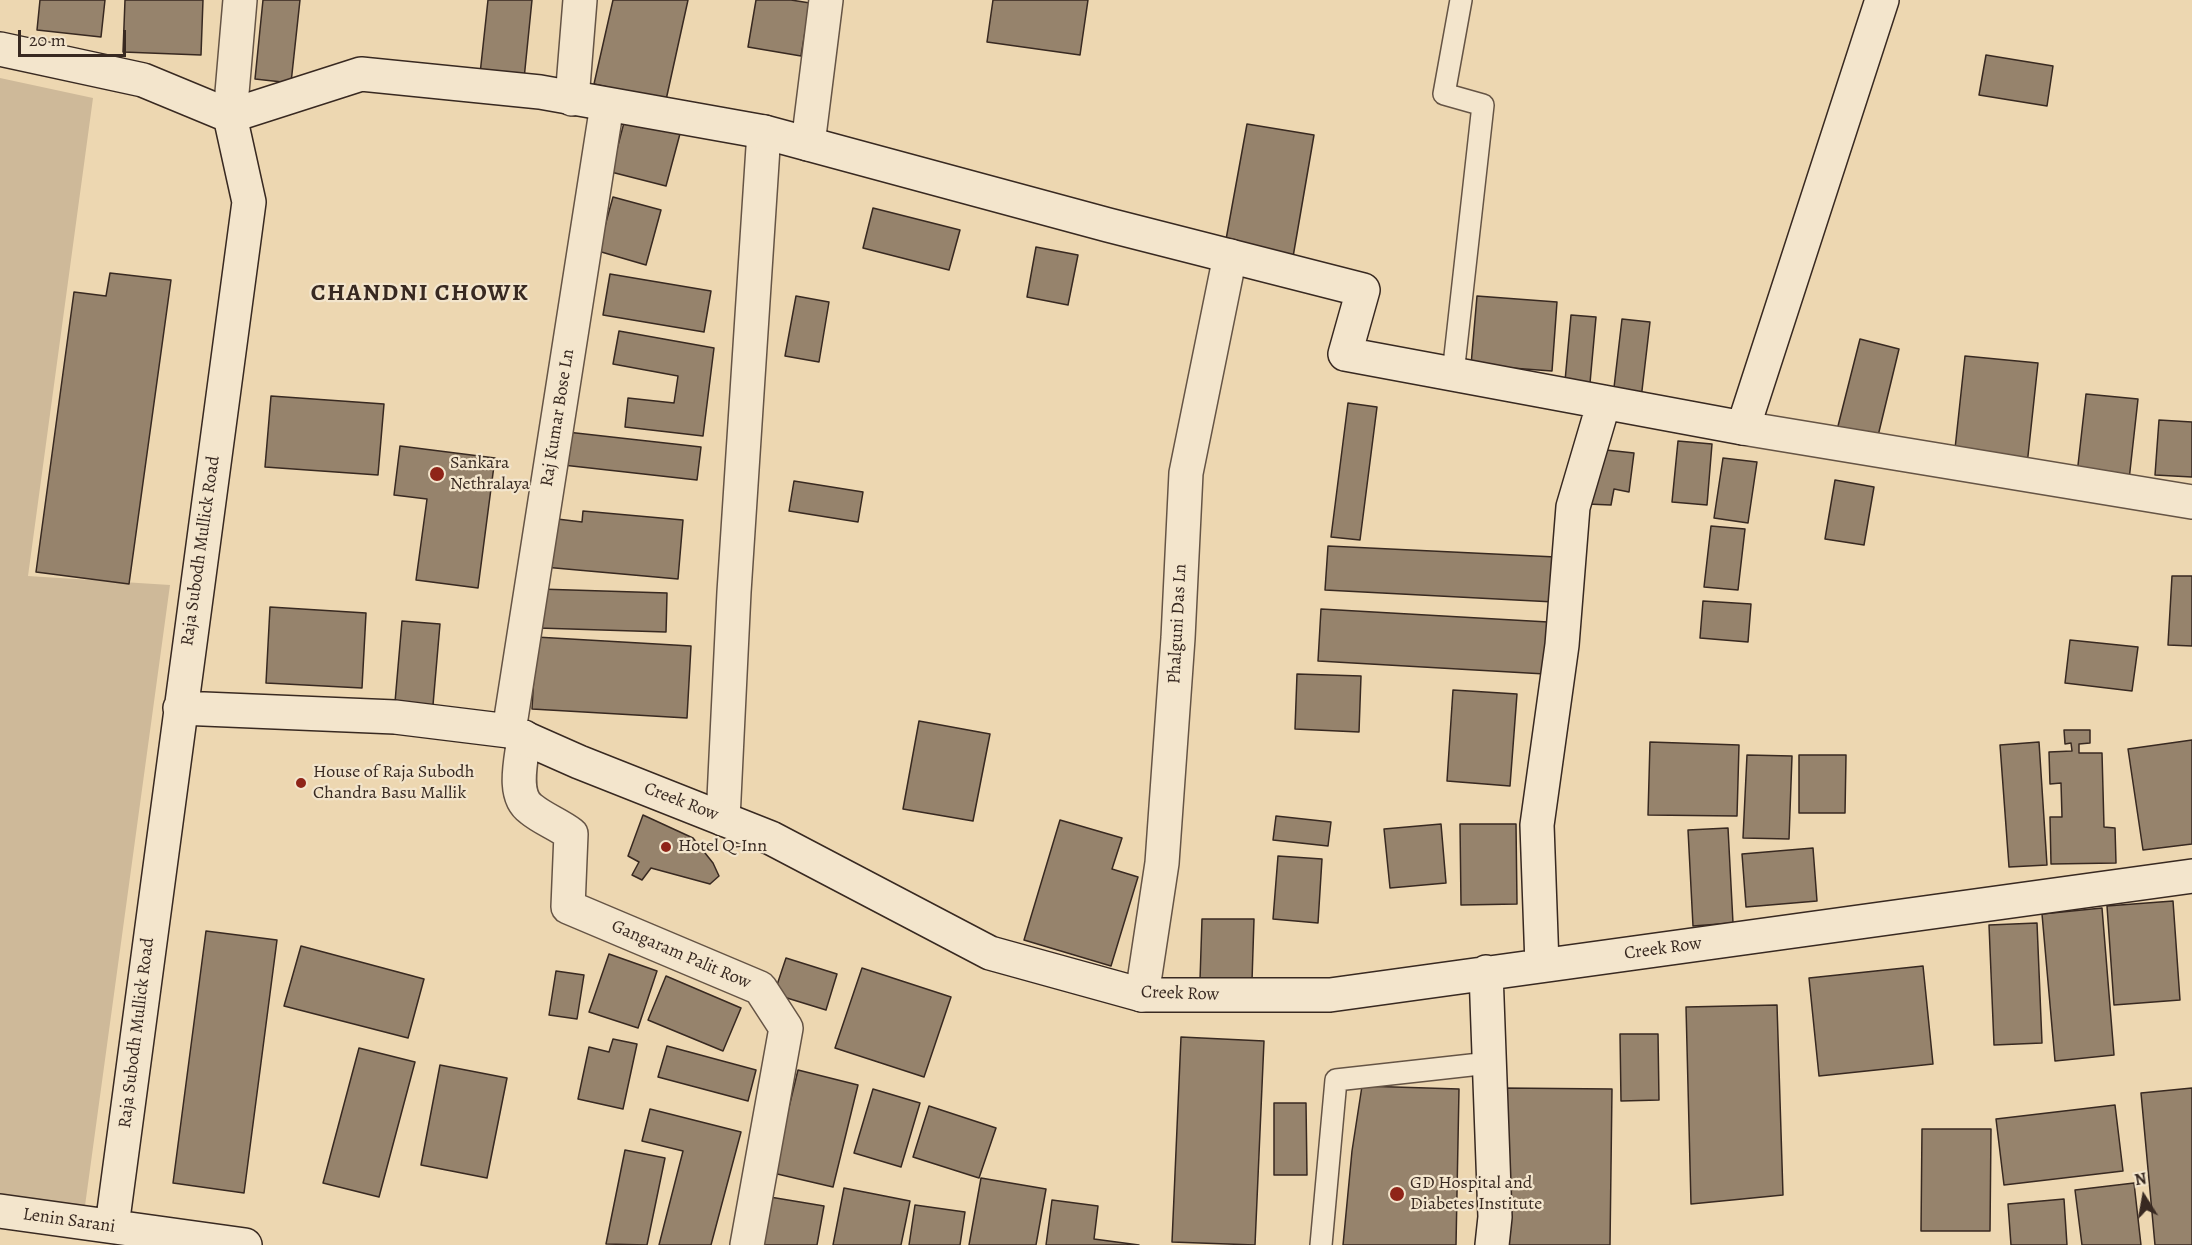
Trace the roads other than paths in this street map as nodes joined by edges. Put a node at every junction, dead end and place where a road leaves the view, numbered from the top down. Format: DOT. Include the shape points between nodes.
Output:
graph roads {
  1 [pos="240,0"];
  2 [pos="580,0"];
  3 [pos="826,0"];
  4 [pos="1461,0"];
  5 [pos="1882,0"];
  6 [pos="0,49"];
  7 [pos="572,99"];
  8 [pos="607,105"];
  9 [pos="230,116"];
  10 [pos="764,132"];
  11 [pos="808,144"];
  12 [pos="1230,256"];
  13 [pos="1453,374"];
  14 [pos="1604,402"];
  15 [pos="1743,428"];
  16 [pos="2192,502"];
  17 [pos="180,708"];
  18 [pos="517,734"];
  19 [pos="723,819"];
  20 [pos="2192,876"];
  21 [pos="1542,965"];
  22 [pos="1486,972"];
  23 [pos="1142,995"];
  24 [pos="1489,1063"];
  25 [pos="0,1211"];
  26 [pos="112,1226"];
  27 [pos="245,1245"];
  28 [pos="747,1245"];
  29 [pos="1321,1245"];
  30 [pos="1492,1245"];
  1 -- 9 [label="street, Raja Subodh Mullick Road"];
  2 -- 7 [label="street"];
  3 -- 11 [label="street"];
  4 -- 13 [label="lane" via="1444,94 1483,105"];
  5 -- 15 [label="street"];
  6 -- 9 [label="street" via="144,80"];
  7 -- 8 [label="street"];
  7 -- 9 [label="street" via="540,92 361,74"];
  8 -- 10 [label="street"];
  8 -- 18 [label="street, Raj Kumar Bose Ln"];
  9 -- 17 [label="street, Raja Subodh Mullick Road" via="249,202"];
  10 -- 11 [label="street"];
  10 -- 19 [label="street"];
  11 -- 12 [label="street"];
  12 -- 13 [label="street" via="1363,290 1345,354"];
  12 -- 23 [label="street, Phalguni Das Ln" via="1186,473 1162,863"];
  13 -- 14 [label="street"];
  14 -- 15 [label="street"];
  14 -- 21 [label="street" via="1573,507 1562,645 1537,825"];
  15 -- 16 [label="street"];
  17 -- 18 [label="street, Creek Row" via="395,717"];
  17 -- 26 [label="street, Raja Subodh Mullick Road"];
  18 -- 19 [label="street, Creek Row"];
  18 -- 28 [label="street, Gangaram Palit Row" via="519,792 529,808 571,834 568,908 760,988 786,1028"];
  19 -- 23 [label="street, Creek Row" via="771,838 990,953"];
  20 -- 21 [label="street, Creek Row"];
  21 -- 22 [label="street, Creek Row"];
  22 -- 23 [label="street, Creek Row" via="1330,995"];
  22 -- 24 [label="street"];
  24 -- 29 [label="lane" via="1336,1080"];
  24 -- 30 [label="street" via="1495,1217"];
  25 -- 26 [label="street, Lenin Sarani"];
  26 -- 27 [label="street, Lenin Sarani"];
}
